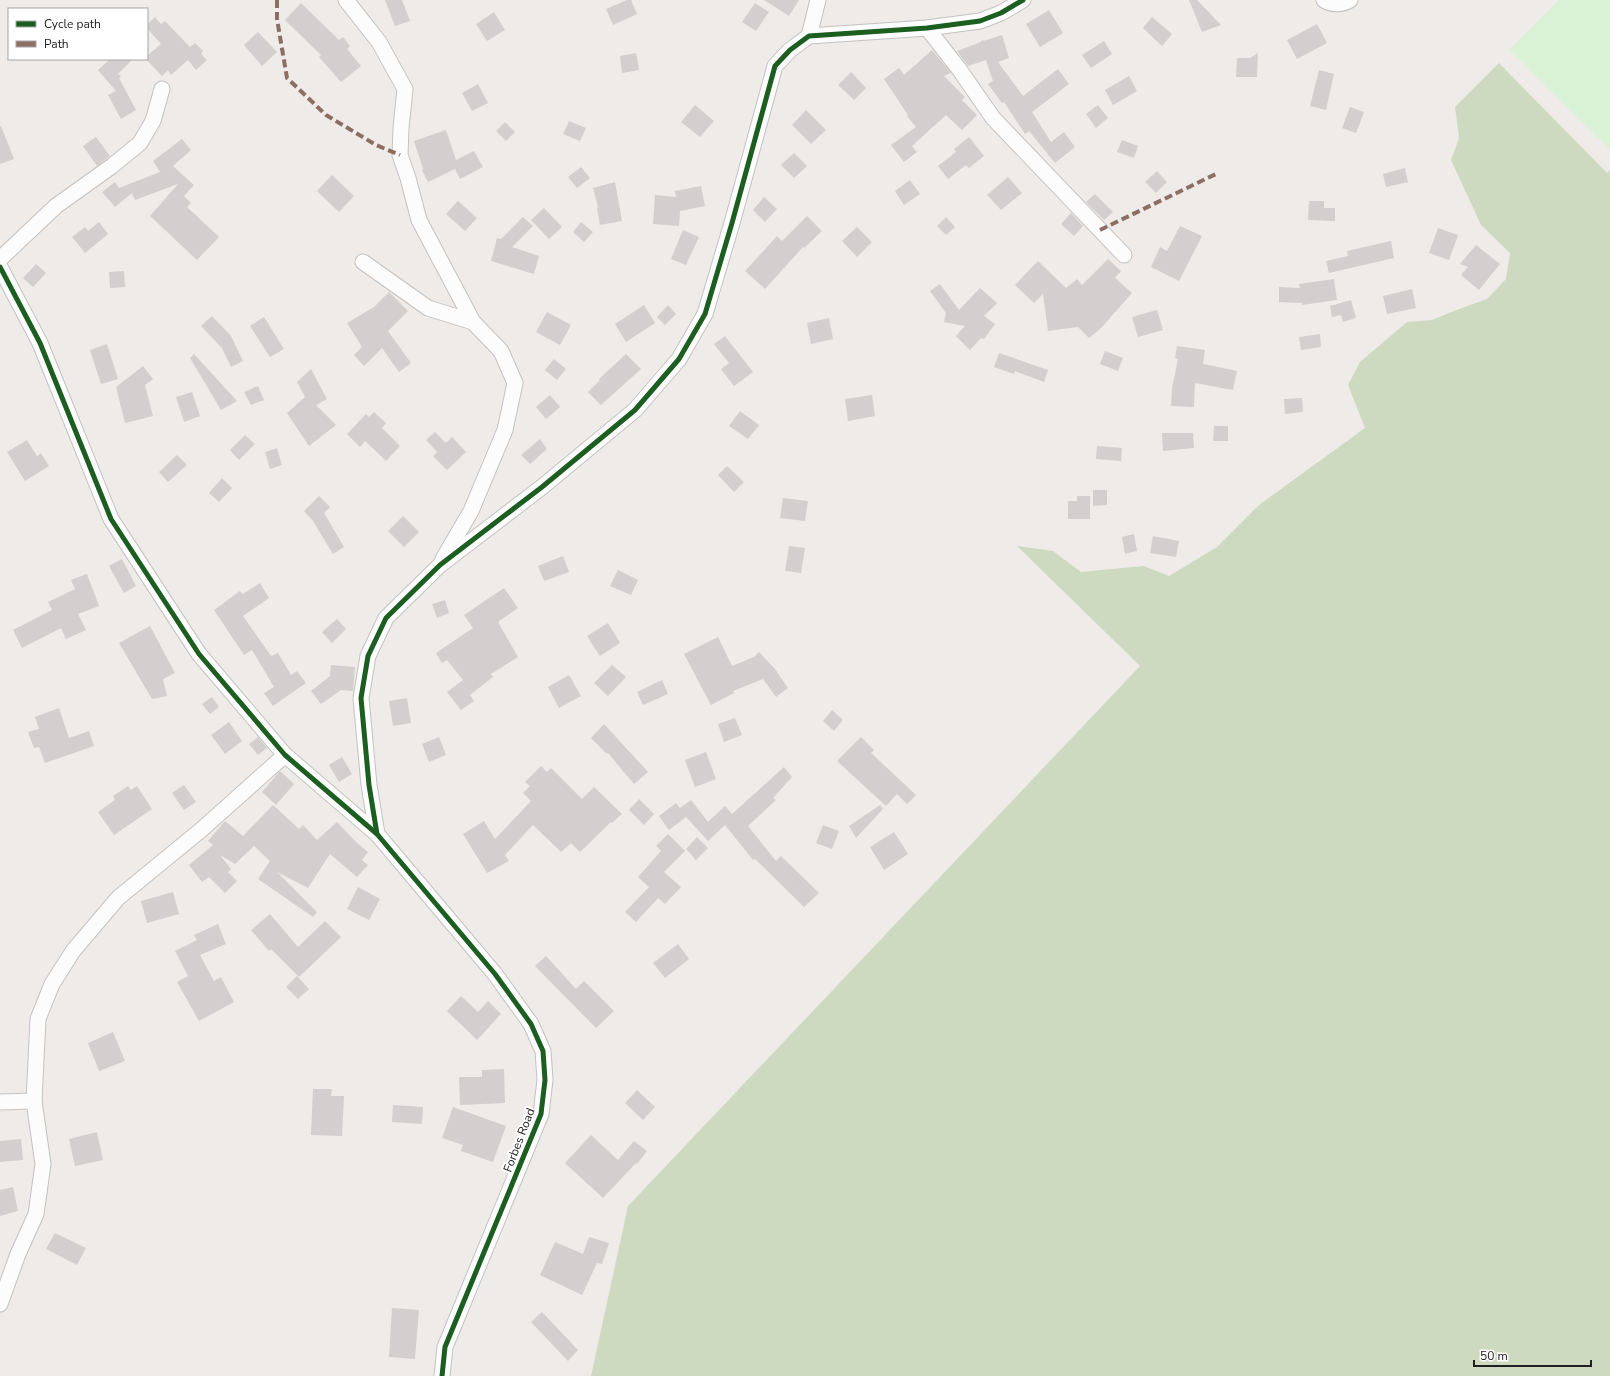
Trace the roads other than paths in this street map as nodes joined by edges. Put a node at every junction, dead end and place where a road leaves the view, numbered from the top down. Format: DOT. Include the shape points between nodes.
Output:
graph roads {
  1 [pos="346,0"];
  2 [pos="818,0"];
  3 [pos="1024,0"];
  4 [pos="1324,0"];
  5 [pos="1350,0"];
  6 [pos="927,28"];
  7 [pos="809,36"];
  8 [pos="162,89"];
  9 [pos="1124,255"];
  10 [pos="0,259"];
  11 [pos="363,262"];
  12 [pos="0,267"];
  13 [pos="5,289"];
  14 [pos="473,322"];
  15 [pos="440,565"];
  16 [pos="285,754"];
  17 [pos="377,834"];
  18 [pos="0,1102"];
  19 [pos="34,1102"];
  20 [pos="0,1304"];
  21 [pos="442,1376"];
  1 -- 14 [label="street" via="379,42 405,89 400,155 419,220"];
  2 -- 7 [label="street"];
  3 -- 6 [label="street" via="980,21"];
  4 -- 5 [label="street" via="1330,4 1346,3"];
  6 -- 7 [label="street"];
  6 -- 9 [label="street" via="993,118"];
  7 -- 15 [label="street" via="790,50 775,66 705,314 679,359 635,410 542,487"];
  8 -- 10 [label="street" via="153,121 140,143 56,206"];
  11 -- 14 [label="street" via="428,308"];
  12 -- 13 [label="street, Forbes Road"];
  13 -- 16 [label="street, Forbes Road" via="40,343 112,519 199,654"];
  14 -- 15 [label="street" via="501,351 515,383 505,430 471,511"];
  15 -- 17 [label="street" via="386,618 368,656 361,698 369,785"];
  16 -- 17 [label="street, Forbes Road"];
  16 -- 19 [label="street" via="201,830 118,898 73,951 52,984 38,1019"];
  17 -- 21 [label="street, Forbes Road" via="495,974 531,1024 543,1051 545,1080 541,1114 445,1347"];
  18 -- 19 [label="street"];
  19 -- 20 [label="street" via="43,1164 36,1214"];
}
